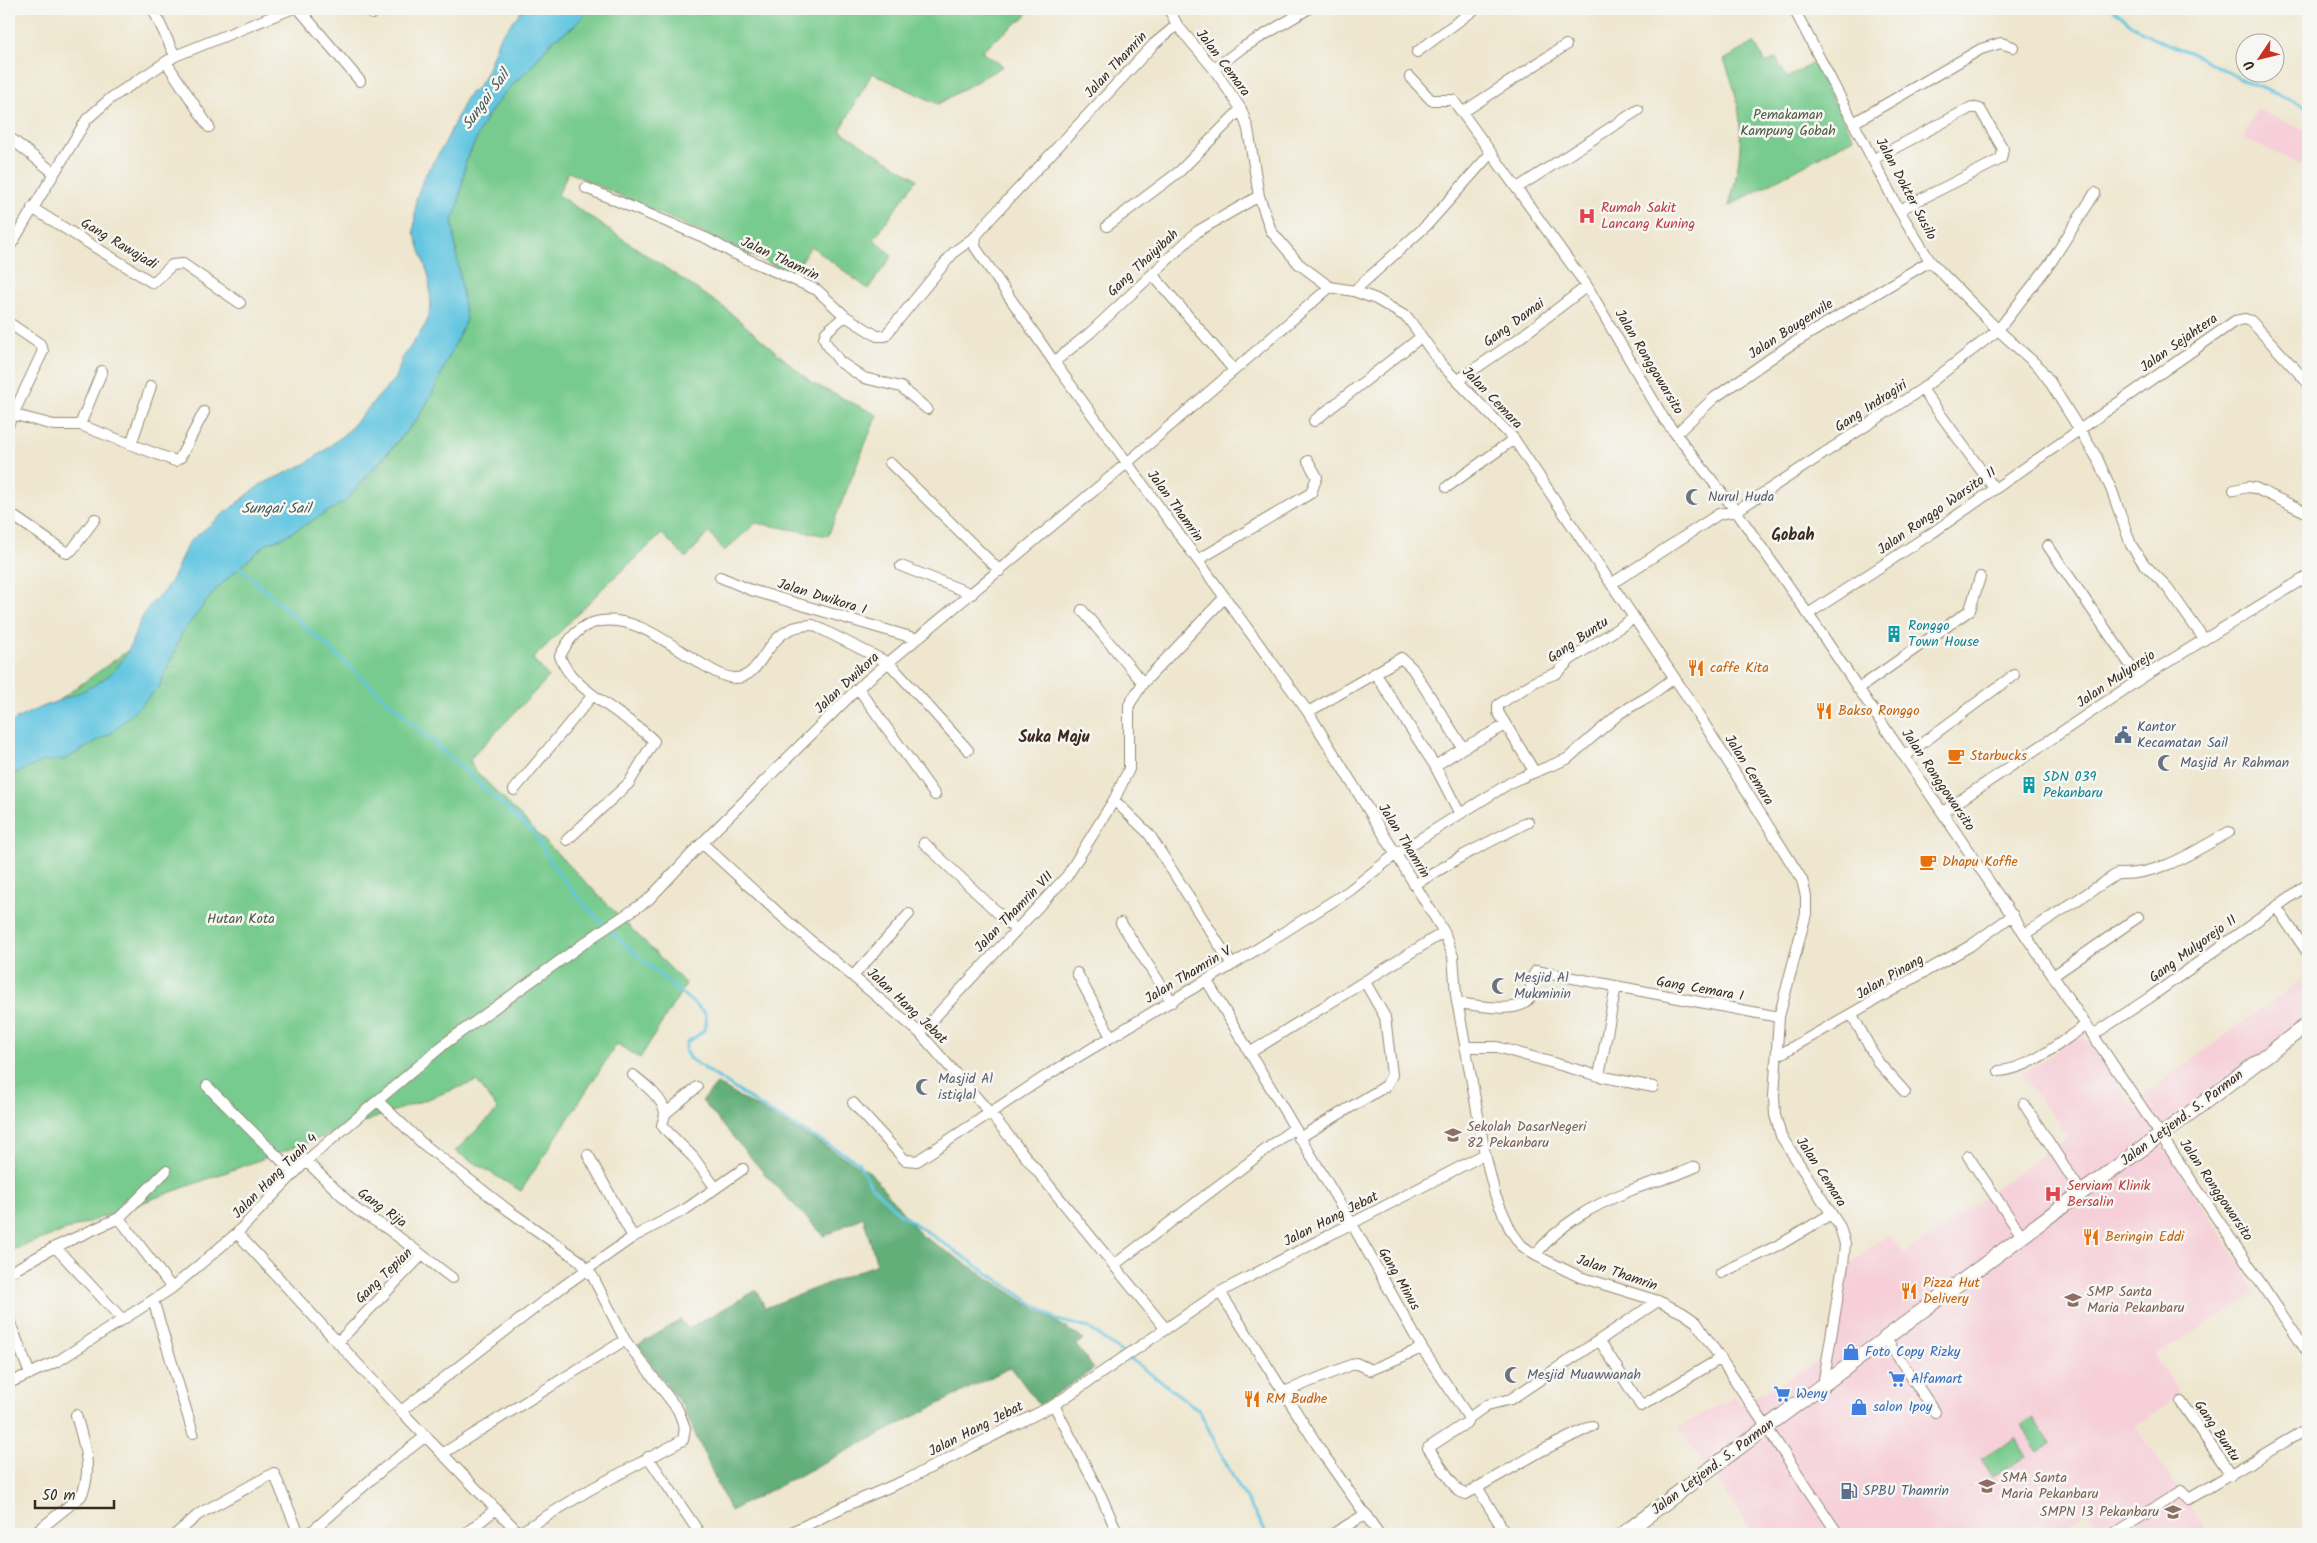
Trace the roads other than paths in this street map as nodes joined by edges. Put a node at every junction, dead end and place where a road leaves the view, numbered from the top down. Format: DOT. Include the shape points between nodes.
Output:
graph roads {
  1 [pos="153,9"];
  2 [pos="292,9"];
  3 [pos="300,9"];
  4 [pos="1169,9"];
  5 [pos="1308,9"];
  6 [pos="1475,9"];
  7 [pos="1794,9"];
  8 [pos="1177,25"];
  9 [pos="1566,45"];
  10 [pos="2013,47"];
  11 [pos="1417,52"];
  12 [pos="171,59"];
  13 [pos="1214,69"];
  14 [pos="1410,77"];
  15 [pos="360,81"];
  16 [pos="1241,109"];
  17 [pos="1638,110"];
  18 [pos="1462,112"];
  19 [pos="1855,122"];
  20 [pos="209,127"];
  21 [pos="9,137"];
  22 [pos="1490,153"];
  23 [pos="1874,159"];
  24 [pos="52,172"];
  25 [pos="586,188"];
  26 [pos="1517,188"];
  27 [pos="2095,193"];
  28 [pos="1259,196"];
  29 [pos="32,208"];
  30 [pos="1899,210"];
  31 [pos="1107,226"];
  32 [pos="976,236"];
  33 [pos="9,248"];
  34 [pos="1930,261"];
  35 [pos="1153,275"];
  36 [pos="1587,286"];
  37 [pos="1330,287"];
  38 [pos="1354,291"];
  39 [pos="240,303"];
  40 [pos="845,316"];
  41 [pos="9,323"];
  42 [pos="1998,330"];
  43 [pos="1421,337"];
  44 [pos="1054,362"];
  45 [pos="1234,370"];
  46 [pos="102,371"];
  47 [pos="1457,381"];
  48 [pos="2308,383"];
  49 [pos="151,386"];
  50 [pos="1922,389"];
  51 [pos="927,410"];
  52 [pos="204,412"];
  53 [pos="12,419"];
  54 [pos="1314,421"];
  55 [pos="80,425"];
  56 [pos="2082,430"];
  57 [pos="1677,433"];
  58 [pos="1514,440"];
  59 [pos="131,444"];
  60 [pos="1308,461"];
  61 [pos="890,463"];
  62 [pos="1127,463"];
  63 [pos="1447,487"];
  64 [pos="1994,488"];
  65 [pos="2234,490"];
  66 [pos="1736,511"];
  67 [pos="9,513"];
  68 [pos="2308,513"];
  69 [pos="95,519"];
  70 [pos="2048,546"];
  71 [pos="1198,560"];
  72 [pos="901,566"];
  73 [pos="1000,571"];
  74 [pos="2308,576"];
  75 [pos="720,577"];
  76 [pos="1980,577"];
  77 [pos="1612,584"];
  78 [pos="972,594"];
  79 [pos="1224,597"];
  80 [pos="1082,610"];
  81 [pos="1808,614"];
  82 [pos="1634,618"];
  83 [pos="2204,639"];
  84 [pos="917,640"];
  85 [pos="888,663"];
  86 [pos="1375,673"];
  87 [pos="2014,675"];
  88 [pos="1674,678"];
  89 [pos="2140,680"];
  90 [pos="1143,683"];
  91 [pos="858,688"];
  92 [pos="1858,688"];
  93 [pos="593,695"];
  94 [pos="1308,712"];
  95 [pos="1506,725"];
  96 [pos="1463,748"];
  97 [pos="968,750"];
  98 [pos="1905,756"];
  99 [pos="1435,766"];
  100 [pos="1534,771"];
  101 [pos="514,790"];
  102 [pos="935,795"];
  103 [pos="1114,800"];
  104 [pos="1943,812"];
  105 [pos="1460,814"];
  106 [pos="1528,822"];
  107 [pos="2229,832"];
  108 [pos="566,840"];
  109 [pos="702,843"];
  110 [pos="924,843"];
  111 [pos="1396,854"];
  112 [pos="2308,884"];
  113 [pos="1414,885"];
  114 [pos="2276,907"];
  115 [pos="909,914"];
  116 [pos="2013,915"];
  117 [pos="2138,917"];
  118 [pos="1121,923"];
  119 [pos="1016,929"];
  120 [pos="1444,932"];
  121 [pos="597,934"];
  122 [pos="2026,934"];
  123 [pos="2308,953"];
  124 [pos="1232,966"];
  125 [pos="1077,973"];
  126 [pos="854,975"];
  127 [pos="2053,976"];
  128 [pos="1208,981"];
  129 [pos="1365,982"];
  130 [pos="1616,986"];
  131 [pos="1172,1002"];
  132 [pos="1458,1003"];
  133 [pos="1852,1015"];
  134 [pos="1779,1017"];
  135 [pos="2308,1024"];
  136 [pos="2086,1025"];
  137 [pos="920,1033"];
  138 [pos="2093,1035"];
  139 [pos="1111,1037"];
  140 [pos="1465,1047"];
  141 [pos="1251,1052"];
  142 [pos="1777,1056"];
  143 [pos="1999,1071"];
  144 [pos="633,1075"];
  145 [pos="1599,1076"];
  146 [pos="207,1086"];
  147 [pos="697,1087"];
  148 [pos="1653,1087"];
  149 [pos="1906,1092"];
  150 [pos="379,1102"];
  151 [pos="853,1103"];
  152 [pos="2024,1104"];
  153 [pos="990,1113"];
  154 [pos="665,1114"];
  155 [pos="1293,1128"];
  156 [pos="2161,1136"];
  157 [pos="1300,1138"];
  158 [pos="1485,1154"];
  159 [pos="588,1155"];
  160 [pos="1968,1156"];
  161 [pos="306,1161"];
  162 [pos="1695,1167"];
  163 [pos="743,1169"];
  164 [pos="166,1171"];
  165 [pos="294,1173"];
  166 [pos="716,1187"];
  167 [pos="2081,1192"];
  168 [pos="1831,1214"];
  169 [pos="119,1218"];
  170 [pos="1352,1224"];
  171 [pos="238,1234"];
  172 [pos="2022,1236"];
  173 [pos="633,1237"];
  174 [pos="55,1247"];
  175 [pos="422,1255"];
  176 [pos="1535,1255"];
  177 [pos="1114,1265"];
  178 [pos="588,1270"];
  179 [pos="9,1273"];
  180 [pos="1722,1273"];
  181 [pos="452,1278"];
  182 [pos="172,1288"];
  183 [pos="1220,1292"];
  184 [pos="154,1300"];
  185 [pos="1658,1301"];
  186 [pos="122,1318"];
  187 [pos="9,1320"];
  188 [pos="1165,1328"];
  189 [pos="625,1340"];
  190 [pos="1886,1340"];
  191 [pos="1600,1341"];
  192 [pos="338,1342"];
  193 [pos="1422,1348"];
  194 [pos="2308,1353"];
  195 [pos="1721,1358"];
  196 [pos="30,1374"];
  197 [pos="9,1382"];
  198 [pos="1822,1385"];
  199 [pos="1284,1392"];
  200 [pos="2181,1402"];
  201 [pos="1054,1405"];
  202 [pos="401,1411"];
  203 [pos="1935,1412"];
  204 [pos="76,1415"];
  205 [pos="1469,1418"];
  206 [pos="1592,1426"];
  207 [pos="1767,1428"];
  208 [pos="2308,1428"];
  209 [pos="193,1433"];
  210 [pos="426,1436"];
  211 [pos="442,1454"];
  212 [pos="648,1457"];
  213 [pos="2231,1475"];
  214 [pos="1477,1487"];
  215 [pos="496,1509"];
  216 [pos="1366,1514"];
  217 [pos="34,1534"];
  218 [pos="176,1534"];
  219 [pos="299,1534"];
  220 [pos="309,1534"];
  221 [pos="465,1534"];
  222 [pos="519,1534"];
  223 [pos="700,1534"];
  224 [pos="789,1534"];
  225 [pos="1118,1534"];
  226 [pos="1333,1534"];
  227 [pos="1379,1534"];
  228 [pos="1506,1534"];
  229 [pos="1623,1534"];
  230 [pos="1838,1534"];
  231 [pos="2114,1534"];
  1 -- 12 [label="street"];
  2 -- 12 [label="street"];
  3 -- 15 [label="street"];
  4 -- 8 [label="street, Jalan Cemara"];
  5 -- 13 [label="street" via="1242,48"];
  6 -- 11 [label="street"];
  7 -- 19 [label="street, Jalan Dokter Susilo"];
  8 -- 13 [label="street, Jalan Cemara"];
  8 -- 32 [label="street, Jalan Thamrin" via="1154,44"];
  9 -- 18 [label="street"];
  10 -- 19 [label="street" via="2001,43 1981,49"];
  12 -- 20 [label="street"];
  12 -- 24 [label="street" via="111,98 87,119"];
  13 -- 16 [label="street, Jalan Cemara"];
  14 -- 18 [label="street" via="1431,100 1453,100"];
  16 -- 28 [label="street, Jalan Cemara" via="1248,129"];
  16 -- 31 [label="street" via="1180,171"];
  17 -- 26 [label="street"];
  18 -- 22 [label="street, Jalan Ronggowarsito"];
  19 -- 23 [label="street, Jalan Dokter Susilo"];
  21 -- 24 [label="street"];
  22 -- 26 [label="street, Jalan Ronggowarsito"];
  22 -- 38 [label="street" via="1427,225"];
  23 -- 30 [label="street, Jalan Dokter Susilo"];
  23 -- 30 [label="street" via="1972,106 1980,109 2003,149 2001,159"];
  24 -- 29 [label="street"];
  25 -- 40 [label="street, Jalan Thamrin" via="708,239 817,290"];
  26 -- 36 [label="street, Jalan Ronggowarsito"];
  27 -- 42 [label="street, Gang Indragiri" via="2050,262"];
  28 -- 35 [label="street, Gang Thaiyibah" via="1198,230"];
  28 -- 37 [label="street, Jalan Cemara" via="1271,232 1299,264"];
  29 -- 33 [label="street"];
  29 -- 39 [label="street, Gang Rawajadi" via="153,282 172,265 183,264"];
  30 -- 34 [label="street, Jalan Dokter Susilo"];
  32 -- 40 [label="street, Jalan Thamrin" via="954,252 885,336 877,336"];
  32 -- 44 [label="street, Jalan Thamrin" via="975,247"];
  34 -- 42 [label="street, Jalan Dokter Susilo"];
  34 -- 57 [label="street, Jalan Bougenvile" via="1787,347 1714,398"];
  35 -- 44 [label="street, Gang Thaiyibah"];
  35 -- 45 [label="street"];
  36 -- 47 [label="street, Gang Damai"];
  36 -- 57 [label="street, Jalan Ronggowarsito" via="1664,419"];
  37 -- 38 [label="street, Jalan Cemara"];
  37 -- 45 [label="street"];
  38 -- 43 [label="street, Jalan Cemara" via="1394,308 1408,318"];
  40 -- 51 [label="street" via="826,332 824,338 840,362 864,378 901,387"];
  41 -- 53 [label="street" via="40,344 43,351"];
  42 -- 50 [label="street, Gang Indragiri"];
  42 -- 56 [label="street, Jalan Dokter Susilo" via="2039,367"];
  43 -- 47 [label="street, Jalan Cemara"];
  43 -- 54 [label="street"];
  44 -- 62 [label="street, Jalan Thamrin"];
  45 -- 62 [label="street"];
  46 -- 55 [label="street"];
  47 -- 58 [label="street, Jalan Cemara"];
  48 -- 56 [label="street, Jalan Sejahtera" via="2251,322 2245,319 2235,321 2128,394"];
  49 -- 59 [label="street"];
  50 -- 64 [label="street"];
  50 -- 66 [label="street, Gang Indragiri"];
  52 -- 59 [label="street" via="178,460"];
  53 -- 55 [label="street"];
  55 -- 59 [label="street"];
  56 -- 64 [label="street, Jalan Ronggo Warsito II"];
  56 -- 83 [label="street, Jalan Dokter Susilo" via="2112,491 2131,546"];
  57 -- 66 [label="street, Jalan Ronggowarsito"];
  58 -- 63 [label="street"];
  58 -- 77 [label="street, Jalan Cemara"];
  60 -- 71 [label="street" via="1316,477 1311,493"];
  61 -- 73 [label="street"];
  62 -- 71 [label="street, Jalan Thamrin"];
  62 -- 73 [label="street, Jalan Dwikora"];
  64 -- 81 [label="street, Jalan Ronggo Warsito II"];
  65 -- 68 [label="street" via="2254,488"];
  66 -- 77 [label="street, Gang Indragiri" via="1719,514"];
  66 -- 81 [label="street, Jalan Ronggowarsito"];
  67 -- 69 [label="street" via="67,553"];
  70 -- 89 [label="street"];
  71 -- 79 [label="street, Jalan Thamrin"];
  72 -- 78 [label="street"];
  73 -- 78 [label="street, Jalan Dwikora"];
  74 -- 83 [label="street, Jalan Mulyorejo"];
  75 -- 84 [label="street, Jalan Dwikora I" via="751,590"];
  76 -- 92 [label="street" via="1970,610"];
  77 -- 82 [label="street, Jalan Cemara"];
  78 -- 84 [label="street, Jalan Dwikora"];
  79 -- 90 [label="street, Jalan Thamrin VII"];
  79 -- 94 [label="street, Jalan Thamrin"];
  80 -- 90 [label="street"];
  81 -- 92 [label="street, Jalan Ronggowarsito"];
  82 -- 88 [label="street, Jalan Cemara"];
  82 -- 95 [label="street, Gang Buntu" via="1571,659 1556,673 1536,681 1498,705 1498,712"];
  83 -- 89 [label="street, Jalan Mulyorejo"];
  84 -- 85 [label="street, Jalan Dwikora"];
  85 -- 91 [label="street, Jalan Dwikora"];
  85 -- 93 [label="street" via="825,630 802,625 788,629 776,638 756,667 736,678 722,675 683,654 637,624 614,619 590,622 569,638 560,656 563,669"];
  85 -- 97 [label="street"];
  86 -- 94 [label="street"];
  86 -- 96 [label="street" via="1401,658 1407,662"];
  86 -- 99 [label="street"];
  87 -- 98 [label="street"];
  88 -- 100 [label="street, Jalan Thamrin V" via="1620,713 1567,759"];
  88 -- 134 [label="street, Jalan Cemara" via="1805,889 1806,914"];
  89 -- 104 [label="street, Jalan Mulyorejo"];
  90 -- 103 [label="street, Jalan Thamrin VII" via="1129,706 1129,769"];
  91 -- 102 [label="street"];
  91 -- 109 [label="street, Jalan Dwikora"];
  92 -- 98 [label="street, Jalan Ronggowarsito"];
  93 -- 101 [label="street"];
  93 -- 108 [label="street" via="654,741 629,783"];
  94 -- 111 [label="street, Jalan Thamrin"];
  95 -- 96 [label="street"];
  95 -- 100 [label="street, Gang Buntu"];
  96 -- 99 [label="street"];
  98 -- 104 [label="street, Jalan Ronggowarsito"];
  99 -- 105 [label="street"];
  100 -- 105 [label="street, Jalan Thamrin V"];
  103 -- 119 [label="street, Jalan Thamrin VII" via="1067,876"];
  103 -- 124 [label="street" via="1149,834"];
  104 -- 116 [label="street, Jalan Ronggowarsito"];
  105 -- 111 [label="street, Jalan Thamrin V"];
  106 -- 113 [label="street"];
  107 -- 122 [label="street" via="2163,868 2117,874"];
  109 -- 121 [label="street, Jalan Dwikora" via="648,900"];
  109 -- 126 [label="street, Jalan Hang Jebat" via="786,920"];
  110 -- 119 [label="street"];
  111 -- 113 [label="street, Jalan Thamrin"];
  111 -- 124 [label="street, Jalan Thamrin V" via="1349,891"];
  112 -- 114 [label="street, Gang Mulyorejo II"];
  113 -- 120 [label="street, Jalan Thamrin"];
  114 -- 123 [label="street"];
  114 -- 138 [label="street, Gang Mulyorejo II"];
  115 -- 126 [label="street"];
  116 -- 122 [label="street, Jalan Ronggowarsito"];
  116 -- 133 [label="street, Jalan Pinang" via="1970,946"];
  117 -- 127 [label="street"];
  118 -- 131 [label="street"];
  119 -- 137 [label="street, Jalan Thamrin VII"];
  120 -- 129 [label="street"];
  120 -- 132 [label="street, Jalan Thamrin" via="1453,956"];
  121 -- 150 [label="street, Jalan Hang Tuah 4" via="447,1042"];
  122 -- 127 [label="street, Jalan Ronggowarsito"];
  124 -- 128 [label="street, Jalan Thamrin V"];
  125 -- 139 [label="street"];
  126 -- 137 [label="street, Jalan Hang Jebat"];
  127 -- 136 [label="street, Jalan Ronggowarsito"];
  128 -- 131 [label="street, Jalan Thamrin V"];
  128 -- 141 [label="street, Gang Minus"];
  129 -- 141 [label="street"];
  129 -- 157 [label="street" via="1385,1017 1392,1075 1386,1086"];
  130 -- 132 [label="street, Gang Cemara I" via="1536,971 1530,981 1533,989 1530,999 1521,1006 1509,1008"];
  130 -- 134 [label="street, Gang Cemara I"];
  130 -- 145 [label="street"];
  131 -- 139 [label="street, Jalan Thamrin V"];
  132 -- 140 [label="street, Jalan Thamrin"];
  133 -- 142 [label="street, Jalan Pinang"];
  133 -- 149 [label="street" via="1878,1062"];
  134 -- 142 [label="street, Jalan Cemara"];
  135 -- 156 [label="main road, Jalan Letjend. S. Parman"];
  136 -- 138 [label="street, Jalan Ronggowarsito"];
  136 -- 143 [label="street" via="2025,1065"];
  137 -- 153 [label="street, Jalan Hang Jebat"];
  138 -- 156 [label="street, Jalan Ronggowarsito"];
  139 -- 153 [label="street, Jalan Thamrin V"];
  140 -- 145 [label="street" via="1497,1047"];
  140 -- 158 [label="street, Jalan Thamrin"];
  141 -- 155 [label="street, Gang Minus"];
  142 -- 168 [label="street, Jalan Cemara" via="1775,1115 1781,1136"];
  144 -- 154 [label="street" via="655,1095"];
  145 -- 148 [label="street"];
  146 -- 165 [label="street"];
  147 -- 154 [label="street"];
  150 -- 161 [label="street, Jalan Hang Tuah 4"];
  150 -- 178 [label="street" via="422,1143"];
  151 -- 153 [label="street, Jalan Thamrin V" via="909,1162 917,1161"];
  152 -- 167 [label="street"];
  153 -- 177 [label="street, Jalan Hang Jebat"];
  154 -- 166 [label="street" via="664,1128"];
  155 -- 157 [label="street, Gang Minus"];
  155 -- 177 [label="street"];
  156 -- 167 [label="main road, Jalan Letjend. S. Parman"];
  156 -- 194 [label="street, Jalan Ronggowarsito"];
  157 -- 170 [label="street, Gang Minus"];
  158 -- 170 [label="street, Jalan Hang Jebat"];
  158 -- 176 [label="street, Jalan Thamrin" via="1495,1195 1511,1231 1521,1245"];
  159 -- 173 [label="street"];
  160 -- 172 [label="street"];
  161 -- 165 [label="street, Jalan Hang Tuah 4"];
  161 -- 175 [label="street, Gang Rija" via="357,1210"];
  162 -- 176 [label="street" via="1628,1191 1573,1218 1551,1235"];
  163 -- 166 [label="street"];
  164 -- 169 [label="street"];
  165 -- 171 [label="street, Jalan Hang Tuah 4"];
  166 -- 173 [label="street" via="686,1209"];
  167 -- 172 [label="main road, Jalan Letjend. S. Parman"];
  168 -- 180 [label="street" via="1781,1244"];
  168 -- 198 [label="street, Jalan Cemara" via="1840,1227 1845,1244"];
  169 -- 174 [label="street"];
  169 -- 182 [label="street"];
  170 -- 183 [label="street, Jalan Hang Jebat"];
  170 -- 193 [label="street, Gang Minus"];
  171 -- 182 [label="street, Jalan Hang Tuah 4"];
  171 -- 192 [label="street"];
  172 -- 190 [label="main road, Jalan Letjend. S. Parman"];
  173 -- 178 [label="street"];
  174 -- 179 [label="street"];
  174 -- 186 [label="street"];
  175 -- 181 [label="street, Gang Tepian"];
  175 -- 192 [label="street, Gang Tepian"];
  176 -- 185 [label="street, Jalan Thamrin" via="1580,1277"];
  177 -- 188 [label="street, Jalan Hang Jebat"];
  178 -- 189 [label="street"];
  178 -- 202 [label="street"];
  182 -- 184 [label="street, Jalan Hang Tuah 4"];
  183 -- 188 [label="street, Jalan Hang Jebat"];
  183 -- 199 [label="street"];
  184 -- 186 [label="street, Jalan Hang Tuah 4"];
  184 -- 209 [label="street"];
  185 -- 191 [label="street"];
  185 -- 195 [label="street, Jalan Thamrin" via="1696,1322"];
  186 -- 196 [label="street, Jalan Hang Tuah 4" via="58,1361"];
  187 -- 196 [label="street"];
  188 -- 201 [label="street, Jalan Hang Jebat"];
  189 -- 211 [label="street"];
  189 -- 212 [label="street" via="678,1410 685,1428 683,1440"];
  190 -- 198 [label="main road, Jalan Letjend. S. Parman"];
  190 -- 203 [label="street"];
  191 -- 195 [label="street" via="1641,1406"];
  191 -- 205 [label="street" via="1507,1401 1487,1405"];
  192 -- 202 [label="street"];
  193 -- 199 [label="street" via="1371,1370 1356,1363"];
  193 -- 205 [label="street, Gang Minus"];
  195 -- 207 [label="street, Jalan Thamrin"];
  196 -- 197 [label="street, Jalan Hang Tuah 4"];
  198 -- 207 [label="main road, Jalan Letjend. S. Parman"];
  199 -- 216 [label="street"];
  200 -- 213 [label="street, Gang Buntu"];
  201 -- 224 [label="street, Jalan Hang Jebat" via="908,1479"];
  201 -- 225 [label="street"];
  202 -- 210 [label="street"];
  204 -- 217 [label="street" via="86,1448 85,1488 81,1496"];
  205 -- 214 [label="street" via="1428,1448 1458,1491 1464,1495"];
  206 -- 214 [label="street"];
  207 -- 229 [label="main road, Jalan Letjend. S. Parman"];
  207 -- 230 [label="street, Jalan Thamrin"];
  208 -- 213 [label="street"];
  210 -- 211 [label="street"];
  210 -- 220 [label="street"];
  211 -- 215 [label="street"];
  212 -- 222 [label="street"];
  212 -- 223 [label="street"];
  213 -- 231 [label="street" via="2189,1498 2181,1490"];
  214 -- 228 [label="street"];
  215 -- 221 [label="street"];
  215 -- 222 [label="street"];
  216 -- 226 [label="street"];
  216 -- 227 [label="street"];
  218 -- 219 [label="street" via="199,1514 274,1472"];
}
